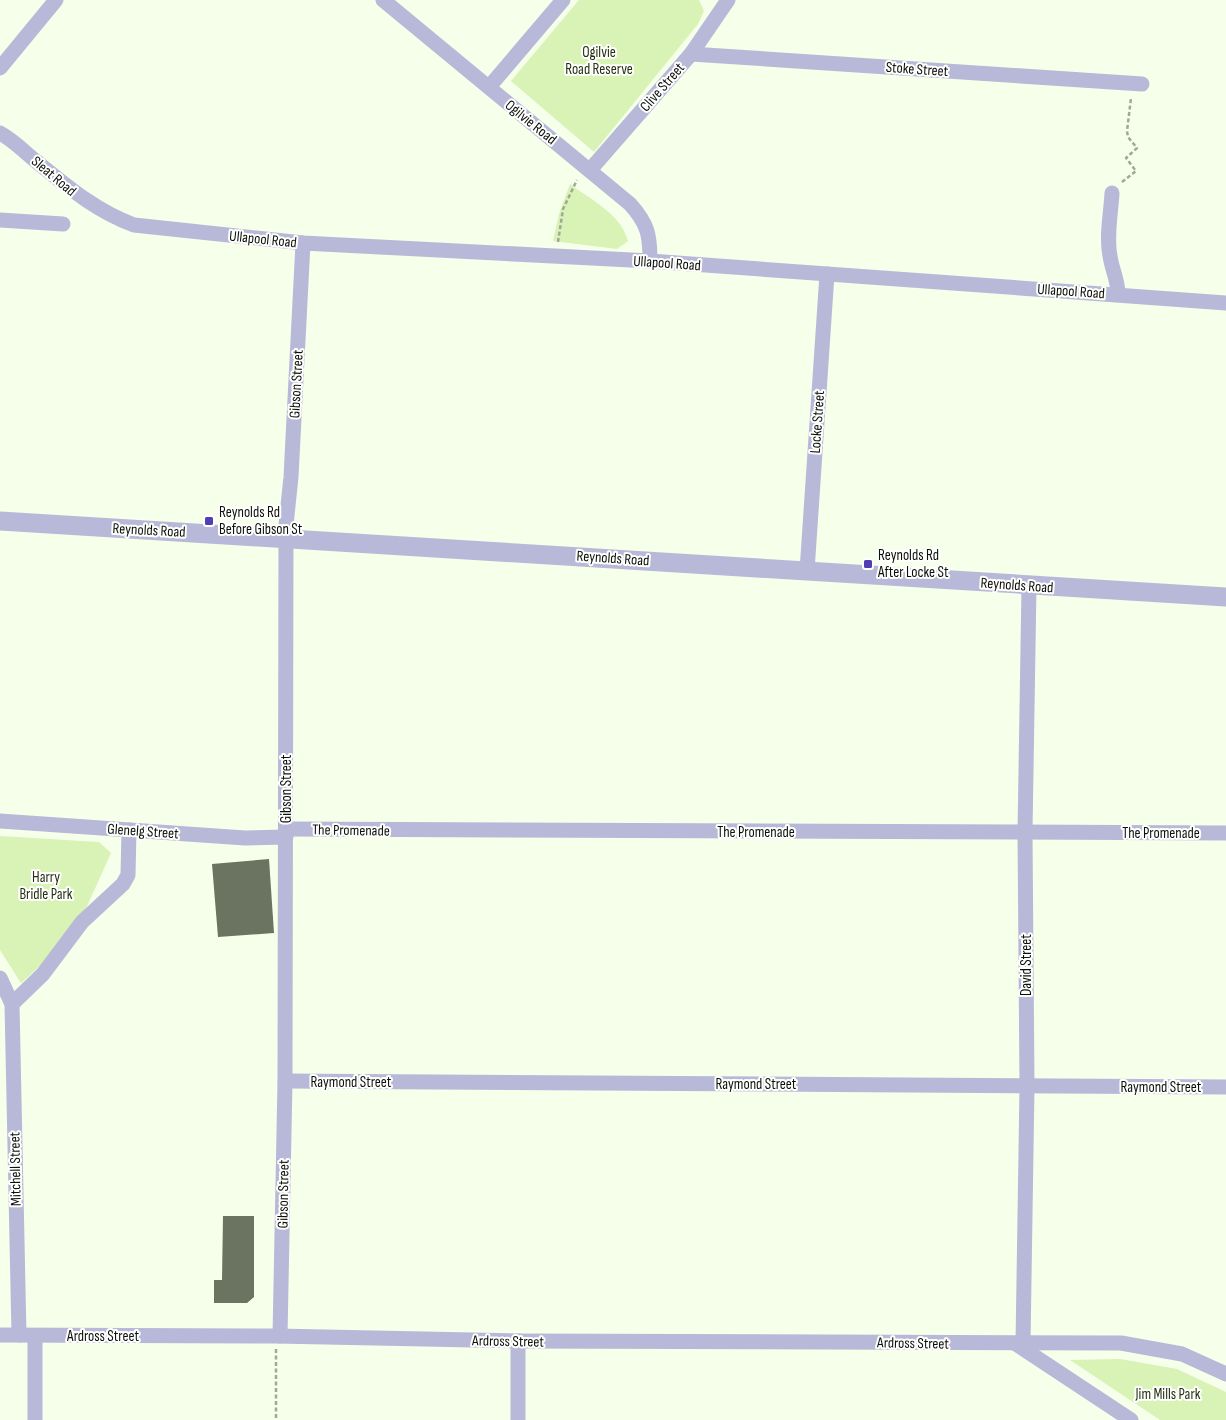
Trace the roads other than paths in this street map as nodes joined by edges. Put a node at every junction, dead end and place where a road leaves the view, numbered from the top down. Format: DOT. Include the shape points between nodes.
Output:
graph roads {
  1 [pos="56,0"];
  2 [pos="383,0"];
  3 [pos="563,0"];
  4 [pos="726,1"];
  5 [pos="691,54"];
  6 [pos="0,68"];
  7 [pos="1142,84"];
  8 [pos="489,88"];
  9 [pos="0,133"];
  10 [pos="590,170"];
  11 [pos="1112,193"];
  12 [pos="110,216"];
  13 [pos="0,220"];
  14 [pos="63,224"];
  15 [pos="303,243"];
  16 [pos="650,261"];
  17 [pos="827,274"];
  18 [pos="1118,294"];
  19 [pos="1226,303"];
  20 [pos="0,521"];
  21 [pos="286,538"];
  22 [pos="807,571"];
  23 [pos="1029,586"];
  24 [pos="1226,597"];
  25 [pos="0,821"];
  26 [pos="130,830"];
  27 [pos="1025,832"];
  28 [pos="286,833"];
  29 [pos="1226,833"];
  30 [pos="0,978"];
  31 [pos="12,1004"];
  32 [pos="285,1081"];
  33 [pos="1027,1086"];
  34 [pos="1226,1087"];
  35 [pos="0,1335"];
  36 [pos="19,1335"];
  37 [pos="35,1336"];
  38 [pos="278,1336"];
  39 [pos="518,1341"];
  40 [pos="1020,1344"];
  41 [pos="1226,1374"];
  42 [pos="35,1420"];
  43 [pos="518,1420"];
  44 [pos="1131,1420"];
  1 -- 6 [label="street"];
  2 -- 8 [label="street, Ogilvie Road"];
  3 -- 8 [label="street"];
  4 -- 5 [label="street, Clive Street"];
  5 -- 7 [label="street, Stoke Street"];
  5 -- 10 [label="street, Clive Street"];
  8 -- 10 [label="street, Ogilvie Road"];
  9 -- 12 [label="street, Sleat Road" via="19,144 80,197"];
  10 -- 16 [label="street, Ogilvie Road" via="639,214 649,232"];
  11 -- 18 [label="street" via="1108,243"];
  12 -- 15 [label="street, Ullapool Road" via="134,225"];
  13 -- 14 [label="street"];
  15 -- 16 [label="street, Ullapool Road"];
  15 -- 21 [label="street, Gibson Street"];
  16 -- 17 [label="street, Ullapool Road"];
  17 -- 18 [label="street, Ullapool Road"];
  17 -- 22 [label="street, Locke Street"];
  18 -- 19 [label="street, Ullapool Road"];
  20 -- 21 [label="street, Reynolds Road"];
  21 -- 22 [label="street, Reynolds Road"];
  21 -- 28 [label="street, Gibson Street"];
  22 -- 23 [label="street, Reynolds Road"];
  23 -- 24 [label="street, Reynolds Road"];
  23 -- 27 [label="street, David Street"];
  25 -- 26 [label="street, Glenelg Street"];
  26 -- 28 [label="street, Glenelg Street" via="244,838"];
  26 -- 31 [label="street" via="128,875 124,884 82,922 43,974"];
  27 -- 28 [label="street, The Promenade"];
  27 -- 29 [label="street, The Promenade"];
  27 -- 33 [label="street, David Street"];
  28 -- 32 [label="street, Gibson Street"];
  30 -- 31 [label="street"];
  31 -- 36 [label="street, Mitchell Street"];
  32 -- 33 [label="street, Raymond Street"];
  32 -- 38 [label="street, Gibson Street"];
  33 -- 34 [label="street, Raymond Street"];
  33 -- 40 [label="street, David Street"];
  35 -- 36 [label="street, Ardross Street"];
  36 -- 37 [label="street, Ardross Street"];
  37 -- 38 [label="street, Ardross Street"];
  37 -- 42 [label="street"];
  38 -- 39 [label="street, Ardross Street"];
  39 -- 40 [label="street, Ardross Street"];
  39 -- 43 [label="street"];
  40 -- 41 [label="street, Ardross Street" via="1121,1343 1182,1354"];
  40 -- 44 [label="street"];
}
